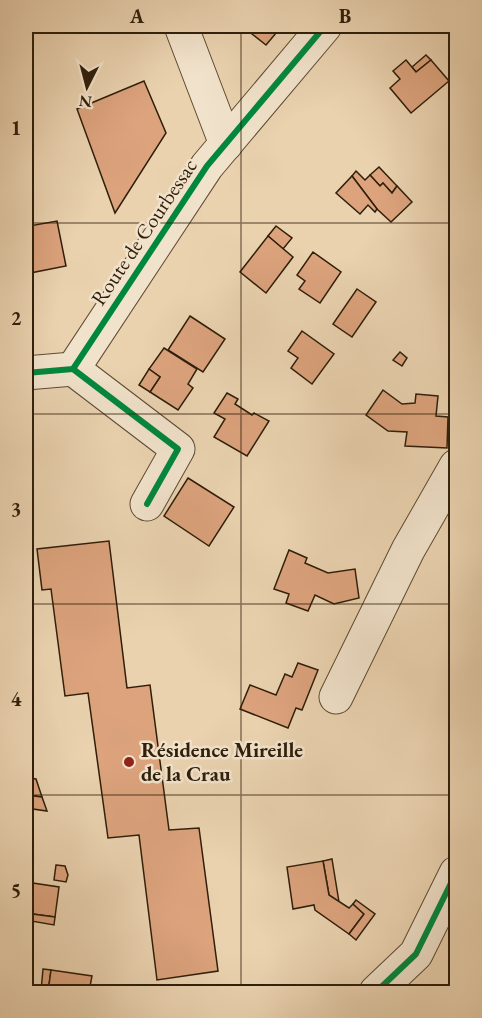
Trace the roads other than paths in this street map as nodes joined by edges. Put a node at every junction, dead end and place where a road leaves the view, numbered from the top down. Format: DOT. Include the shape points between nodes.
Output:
graph roads {
  1 [pos="181,26"];
  2 [pos="325,26"];
  3 [pos="226,144"];
  4 [pos="73,369"];
  5 [pos="26,373"];
  6 [pos="456,466"];
  7 [pos="147,504"];
  8 [pos="336,698"];
  9 [pos="456,873"];
  10 [pos="376,993"];
  1 -- 3 [label="street"];
  2 -- 3 [label="street, Route de Courbessac"];
  3 -- 4 [label="street, Route de Courbessac" via="207,166"];
  4 -- 5 [label="street"];
  4 -- 7 [label="street" via="178,448"];
  6 -- 8 [label="street" via="408,550"];
  9 -- 10 [label="street" via="416,954"];
}
